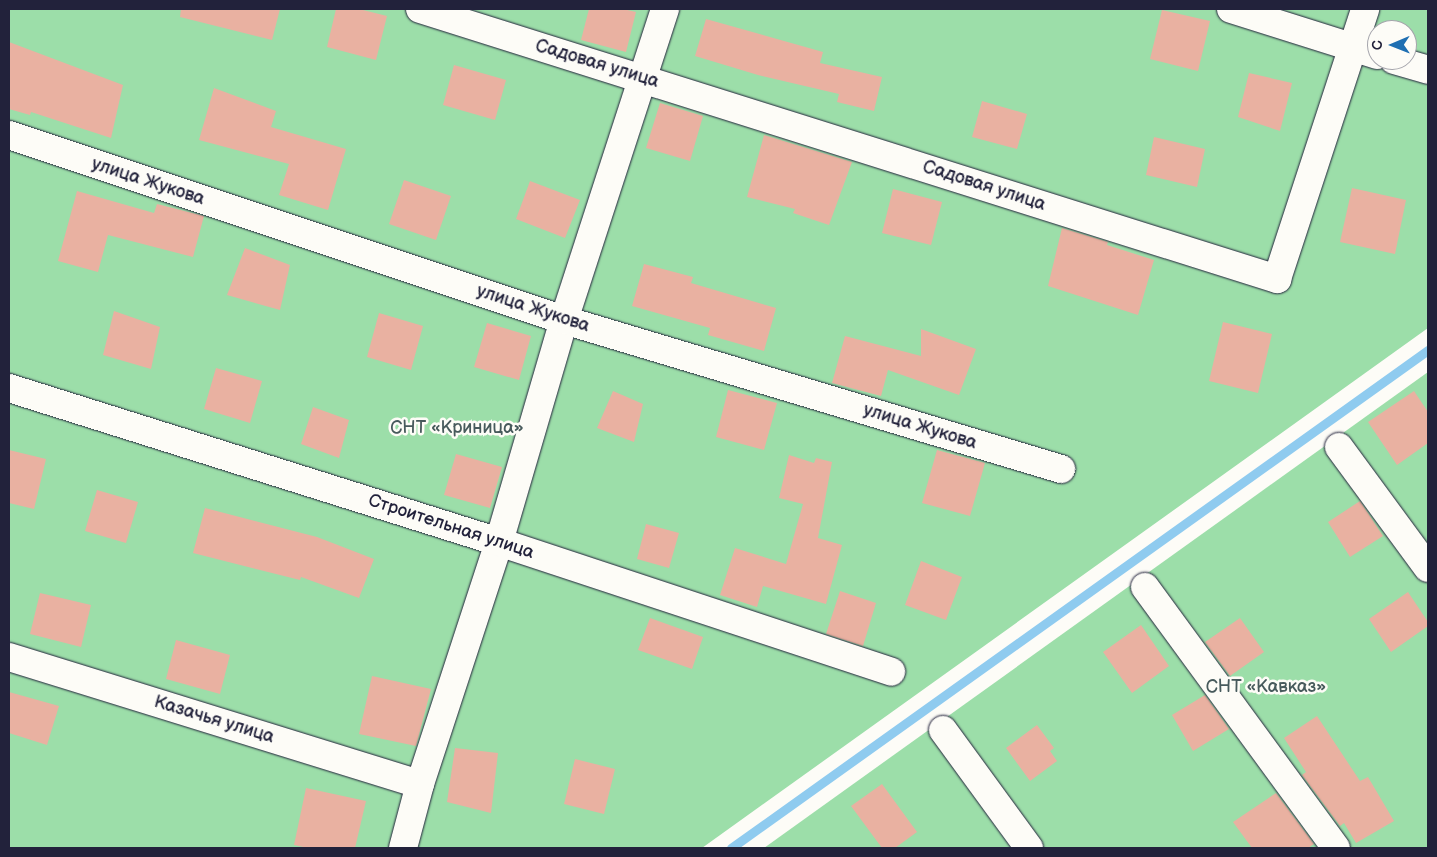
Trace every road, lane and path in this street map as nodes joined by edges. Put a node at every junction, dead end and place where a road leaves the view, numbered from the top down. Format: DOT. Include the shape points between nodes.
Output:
graph roads {
  1 [pos="420,9"];
  2 [pos="665,9"];
  3 [pos="1231,9"];
  4 [pos="1365,9"];
  5 [pos="1365,51"];
  6 [pos="643,79"];
  7 [pos="9,135"];
  8 [pos="564,320"];
  9 [pos="9,388"];
  10 [pos="1339,447"];
  11 [pos="1061,469"];
  12 [pos="499,542"];
  13 [pos="1428,568"];
  14 [pos="1145,587"];
  15 [pos="9,657"];
  16 [pos="891,672"];
  17 [pos="943,730"];
  18 [pos="420,784"];
  19 [pos="403,848"];
  20 [pos="1029,848"];
  21 [pos="1336,848"];
  1 -- 6 [label="street, Садовая улица"];
  2 -- 6 [label="street"];
  3 -- 5 [label="street"];
  4 -- 5 [label="street, Садовая улица"];
  5 -- 6 [label="street, Садовая улица" via="1277,279"];
  6 -- 8 [label="street"];
  7 -- 8 [label="street, улица Жукова"];
  8 -- 11 [label="street, улица Жукова"];
  8 -- 12 [label="street"];
  9 -- 12 [label="street, Строительная улица"];
  10 -- 13 [label="street"];
  12 -- 16 [label="street, Строительная улица"];
  12 -- 18 [label="street"];
  14 -- 21 [label="street"];
  15 -- 18 [label="street, Казачья улица"];
  17 -- 20 [label="street"];
  18 -- 19 [label="street"];
}
